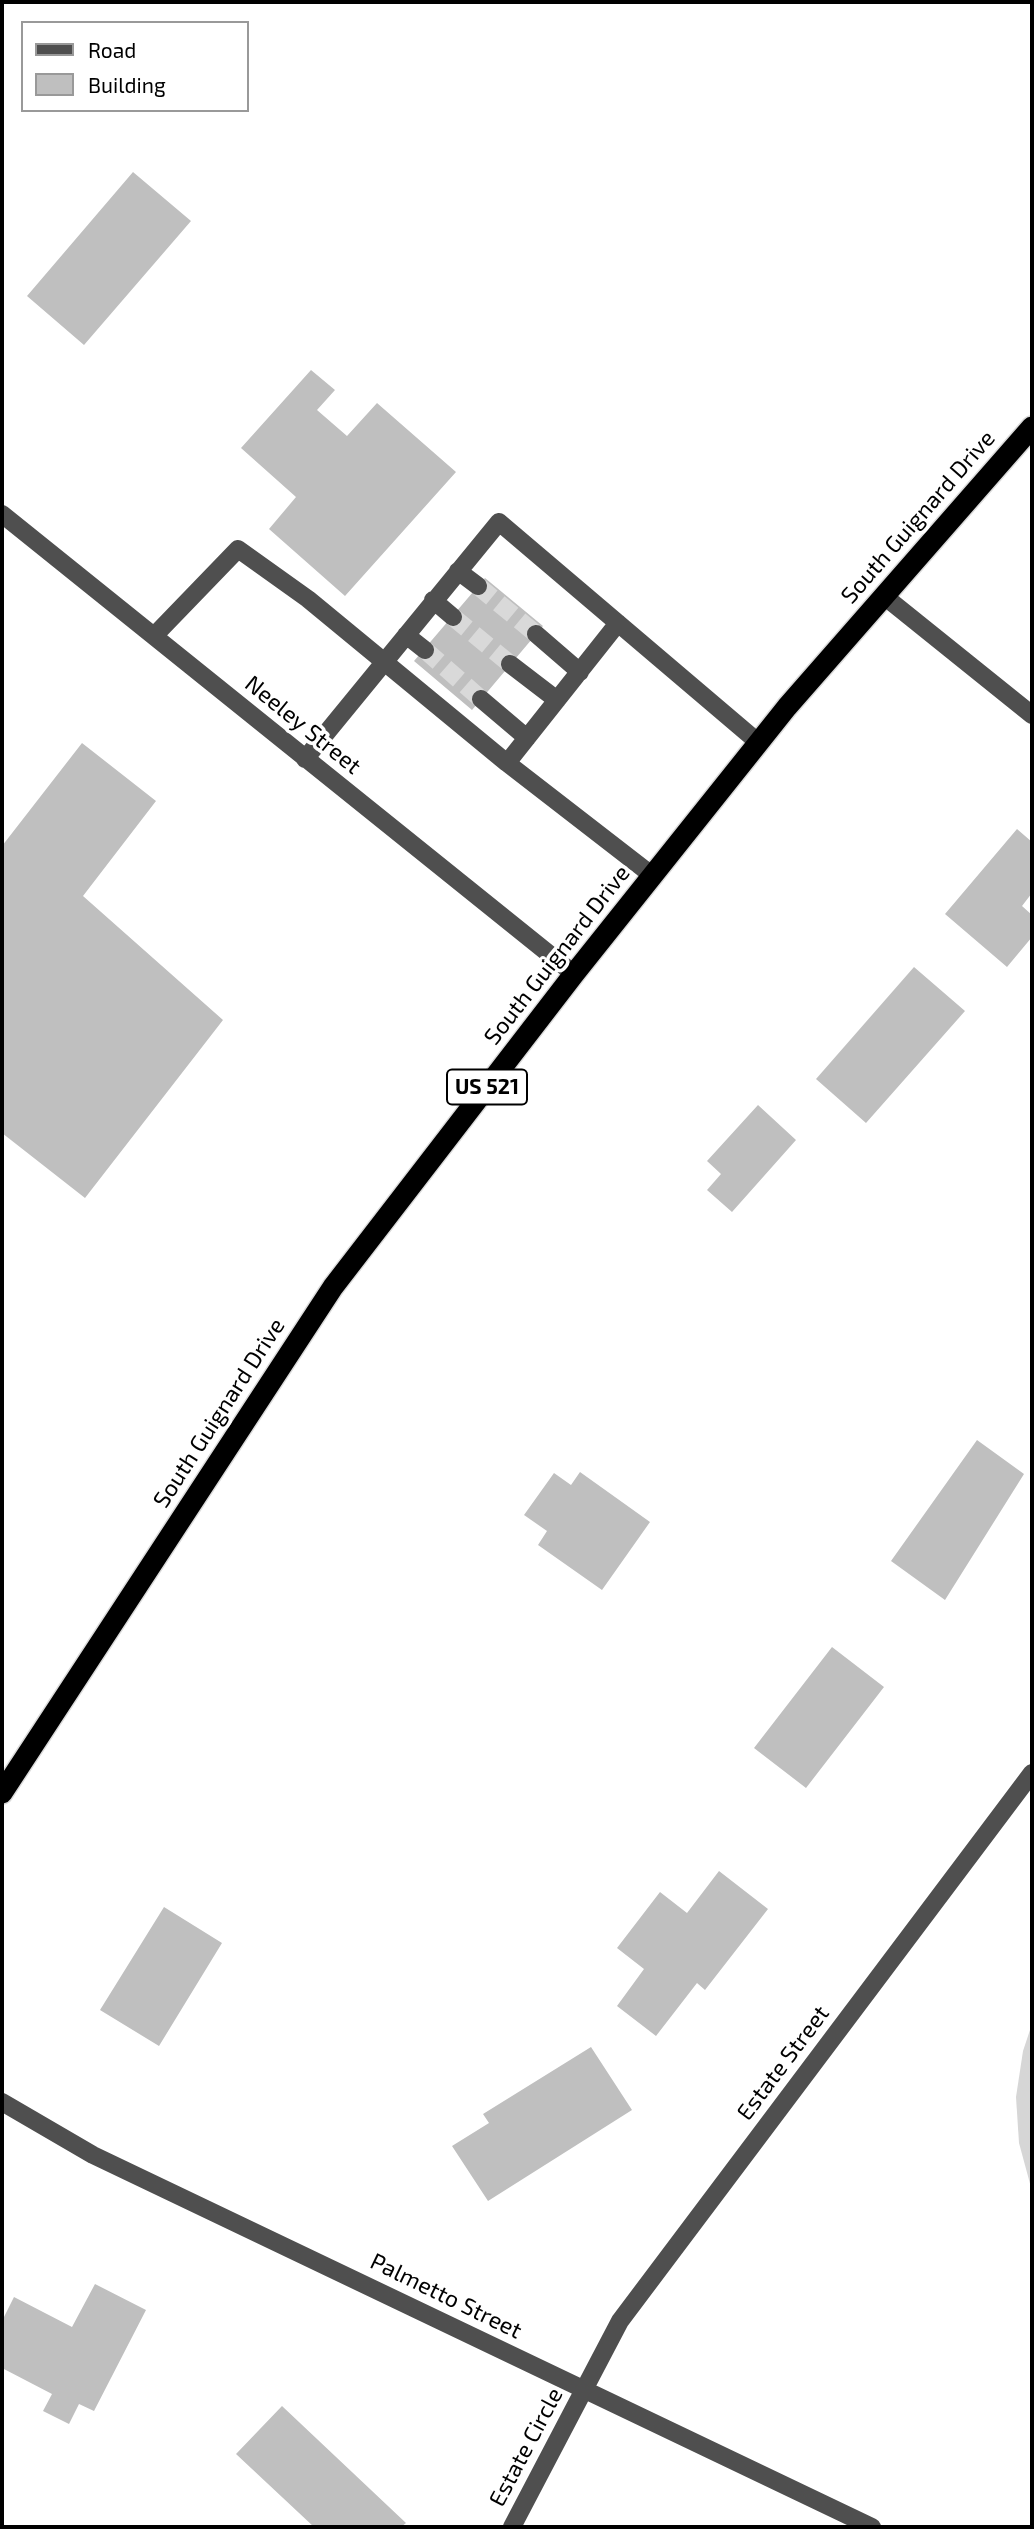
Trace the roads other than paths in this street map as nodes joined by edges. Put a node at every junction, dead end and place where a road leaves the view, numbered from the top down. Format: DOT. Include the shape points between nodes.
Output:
graph roads {
  1 [pos="1032,427"];
  2 [pos="2,514"];
  3 [pos="458,571"];
  4 [pos="478,586"];
  5 [pos="884,596"];
  6 [pos="433,600"];
  7 [pos="453,617"];
  8 [pos="618,623"];
  9 [pos="405,635"];
  10 [pos="536,635"];
  11 [pos="154,636"];
  12 [pos="425,650"];
  13 [pos="383,662"];
  14 [pos="510,664"];
  15 [pos="580,672"];
  16 [pos="481,699"];
  17 [pos="557,701"];
  18 [pos="1032,715"];
  19 [pos="527,738"];
  20 [pos="759,743"];
  21 [pos="305,759"];
  22 [pos="507,763"];
  23 [pos="653,876"];
  24 [pos="574,974"];
  25 [pos="1032,1773"];
  26 [pos="2,1793"];
  27 [pos="2,2102"];
  28 [pos="584,2390"];
  29 [pos="512,2527"];
  30 [pos="872,2527"];
  1 -- 5 [label="highway, South Guignard Drive / US 521"];
  2 -- 11 [label="street, Neeley Street"];
  3 -- 4 [label="street"];
  3 -- 6 [label="street"];
  3 -- 8 [label="street" via="499,522"];
  5 -- 18 [label="street"];
  5 -- 20 [label="highway, South Guignard Drive / US 521"];
  6 -- 7 [label="street"];
  6 -- 9 [label="street"];
  8 -- 15 [label="street"];
  8 -- 20 [label="street"];
  9 -- 12 [label="street"];
  9 -- 13 [label="street"];
  10 -- 15 [label="street"];
  11 -- 13 [label="street" via="238,550 308,599"];
  11 -- 21 [label="street, Neeley Street"];
  13 -- 21 [label="street"];
  13 -- 22 [label="street"];
  14 -- 17 [label="street"];
  15 -- 17 [label="street"];
  16 -- 19 [label="street"];
  17 -- 19 [label="street"];
  19 -- 22 [label="street"];
  20 -- 23 [label="highway, South Guignard Drive / US 521"];
  21 -- 24 [label="street, Neeley Street"];
  22 -- 23 [label="street"];
  23 -- 24 [label="highway, South Guignard Drive / US 521"];
  24 -- 26 [label="highway, South Guignard Drive / US 521" via="333,1287"];
  25 -- 28 [label="street, Estate Street" via="620,2321"];
  27 -- 28 [label="street, Palmetto Street" via="93,2155"];
  28 -- 29 [label="street, Estate Circle"];
  28 -- 30 [label="street, Palmetto Street"];
}
